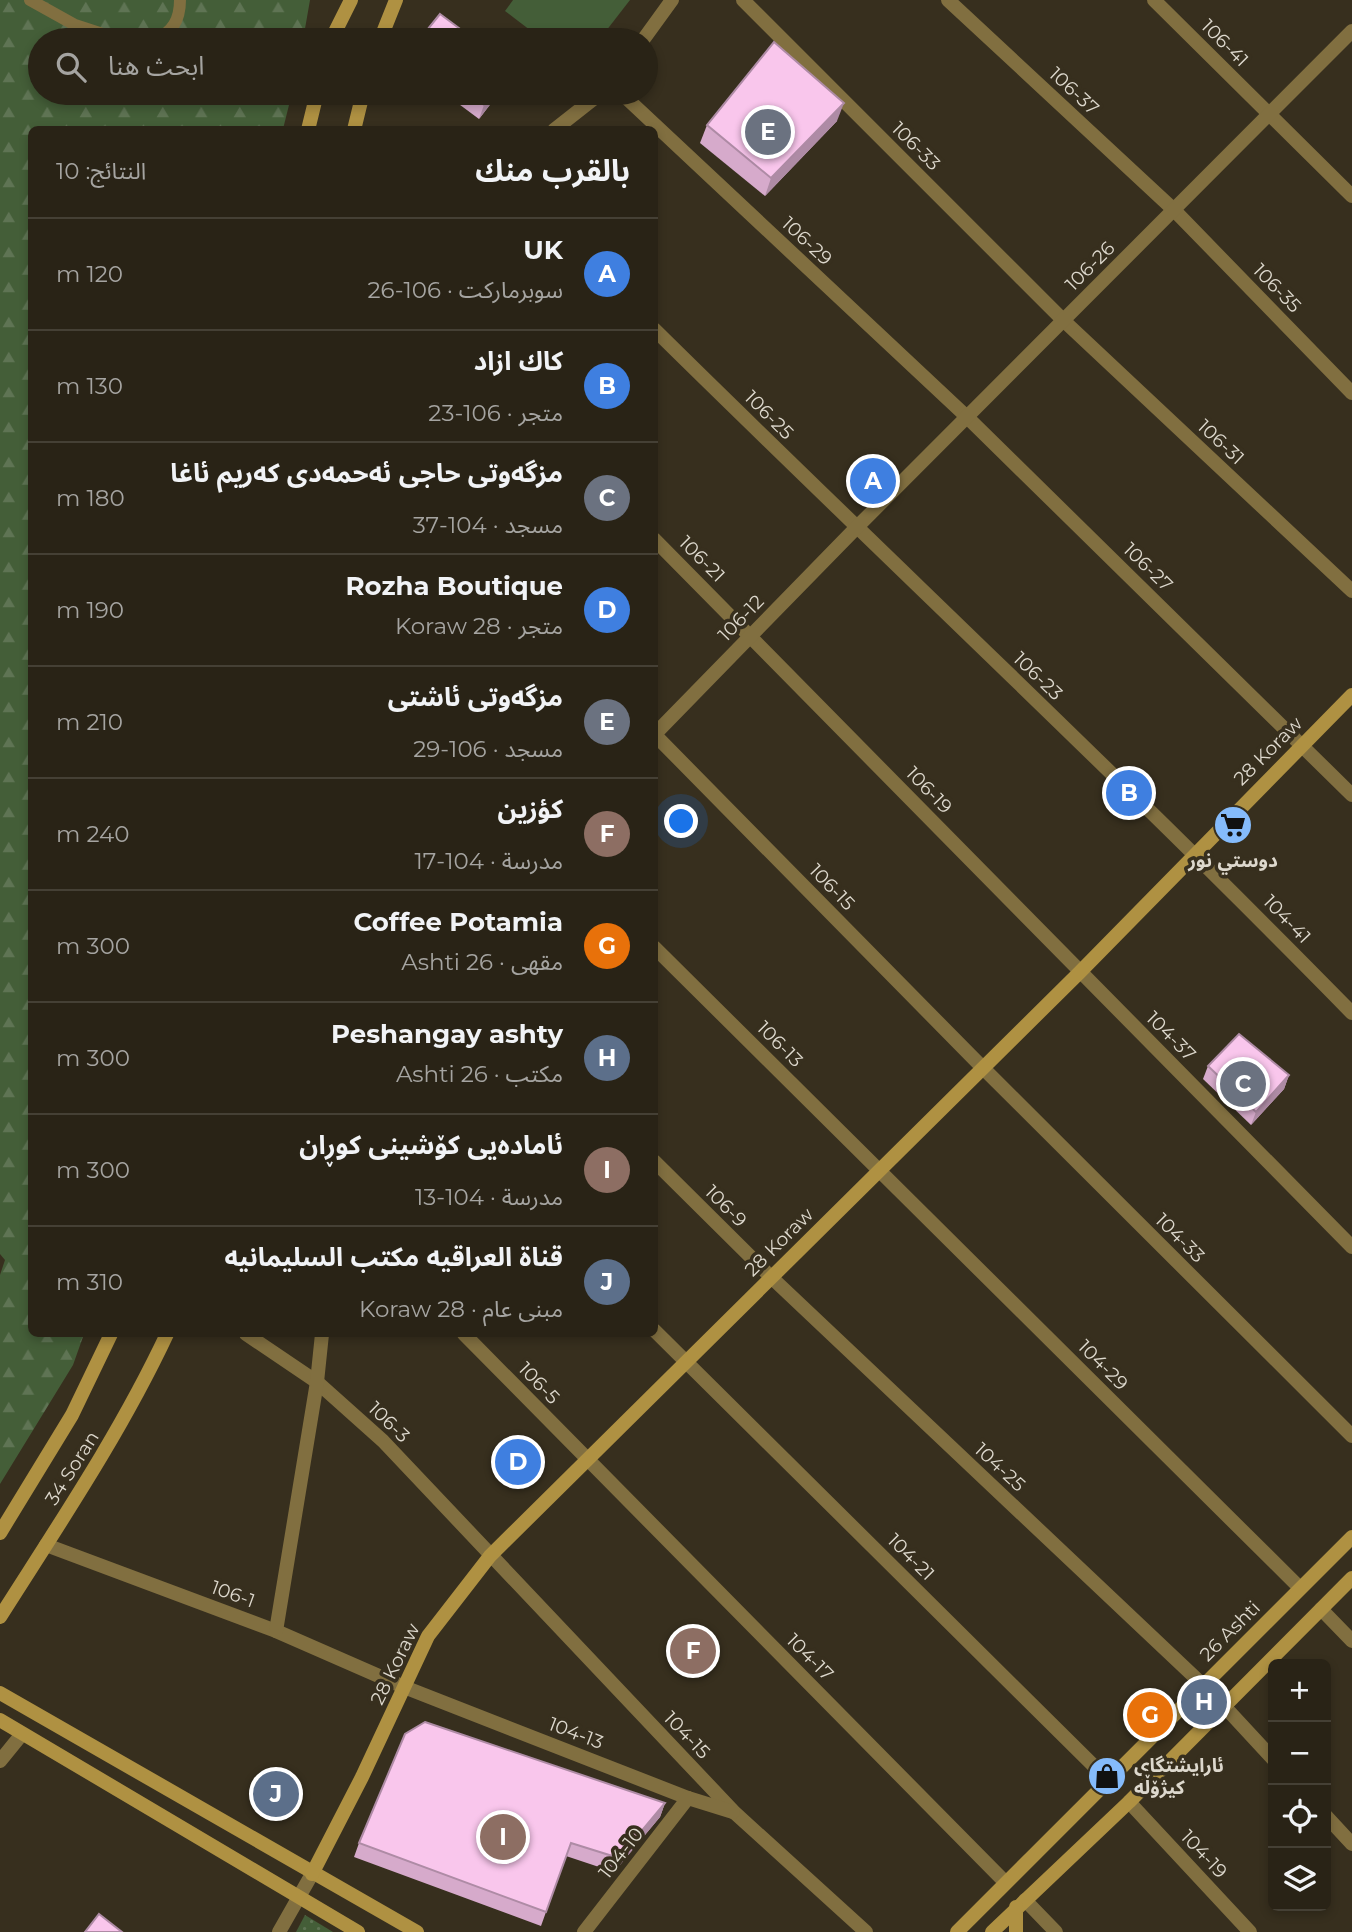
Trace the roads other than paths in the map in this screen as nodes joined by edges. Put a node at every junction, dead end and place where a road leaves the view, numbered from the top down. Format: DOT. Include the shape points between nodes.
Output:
graph roads {
  1 [pos="30,0"];
  2 [pos="180,0"];
  3 [pos="351,0"];
  4 [pos="396,0"];
  5 [pos="672,0"];
  6 [pos="743,0"];
  7 [pos="948,0"];
  8 [pos="1154,0"];
  9 [pos="84,28"];
  10 [pos="171,28"];
  11 [pos="337,28"];
  12 [pos="385,28"];
  13 [pos="652,28"];
  14 [pos="1352,31"];
  15 [pos="314,105"];
  16 [pos="360,105"];
  17 [pos="586,105"];
  18 [pos="634,105"];
  19 [pos="1269,114"];
  20 [pos="309,126"];
  21 [pos="355,126"];
  22 [pos="559,126"];
  23 [pos="656,126"];
  24 [pos="658,128"];
  25 [pos="1352,197"];
  26 [pos="1174,210"];
  27 [pos="1063,320"];
  28 [pos="658,334"];
  29 [pos="1352,393"];
  30 [pos="967,417"];
  31 [pos="856,528"];
  32 [pos="658,543"];
  33 [pos="1352,592"];
  34 [pos="751,635"];
  35 [pos="1352,695"];
  36 [pos="658,731"];
  37 [pos="658,737"];
  38 [pos="1302,745"];
  39 [pos="1352,795"];
  40 [pos="1195,852"];
  41 [pos="658,951"];
  42 [pos="1080,972"];
  43 [pos="1352,1013"];
  44 [pos="982,1067"];
  45 [pos="658,1165"];
  46 [pos="879,1169"];
  47 [pos="1352,1247"];
  48 [pos="771,1277"];
  49 [pos="658,1334"];
  50 [pos="110,1337"];
  51 [pos="166,1337"];
  52 [pos="250,1337"];
  53 [pos="321,1337"];
  54 [pos="467,1337"];
  55 [pos="687,1361"];
  56 [pos="317,1382"];
  57 [pos="1352,1436"];
  58 [pos="587,1460"];
  59 [pos="30,1481"];
  60 [pos="0,1512"];
  61 [pos="0,1533"];
  62 [pos="1352,1537"];
  63 [pos="46,1545"];
  64 [pos="489,1556"];
  65 [pos="1352,1578"];
  66 [pos="1300,1588"];
  67 [pos="1321,1609"];
  68 [pos="0,1617"];
  69 [pos="276,1631"];
  70 [pos="1352,1641"];
  71 [pos="1203,1685"];
  72 [pos="404,1687"];
  73 [pos="0,1693"];
  74 [pos="1224,1706"];
  75 [pos="0,1721"];
  76 [pos="22,1734"];
  77 [pos="1268,1754"];
  78 [pos="0,1761"];
  79 [pos="1108,1780"];
  80 [pos="688,1798"];
  81 [pos="1129,1802"];
  82 [pos="735,1813"];
  83 [pos="1331,1821"];
  84 [pos="1352,1844"];
  85 [pos="312,1874"];
  86 [pos="1005,1882"];
  87 [pos="300,1897"];
  88 [pos="1021,1903"];
  89 [pos="279,1932"];
  90 [pos="358,1932"];
  91 [pos="417,1932"];
  92 [pos="584,1932"];
  93 [pos="866,1932"];
  94 [pos="957,1932"];
  95 [pos="992,1932"];
  96 [pos="1016,1932"];
  97 [pos="1056,1932"];
  98 [pos="1250,1932"];
  1 -- 9 [label="lane"];
  2 -- 10 [label="lane"];
  3 -- 11 [label="main road"];
  4 -- 12 [label="main road"];
  5 -- 13 [label="street"];
  6 -- 27 [label="street, 106-33"];
  7 -- 26 [label="street, 106-37"];
  8 -- 19 [label="street, 106-41"];
  14 -- 19 [label="street, 106-26"];
  15 -- 20 [label="main road"];
  16 -- 21 [label="main road"];
  17 -- 22 [label="street"];
  18 -- 23 [label="street, 106-29"];
  19 -- 25 [label="street, 106-41"];
  19 -- 26 [label="street, 106-26"];
  24 -- 30 [label="street, 106-29"];
  26 -- 27 [label="street, 106-26"];
  26 -- 29 [label="street, 106-35"];
  27 -- 30 [label="street, 106-26"];
  27 -- 33 [label="street, 106-31"];
  28 -- 31 [label="street, 106-25"];
  30 -- 31 [label="street, 106-26"];
  30 -- 38 [label="street, 106-27"];
  31 -- 34 [label="street, 106-12"];
  31 -- 40 [label="street, 106-23"];
  32 -- 34 [label="street, 106-21"];
  34 -- 36 [label="street, 106-12"];
  34 -- 42 [label="street, 106-19"];
  35 -- 38 [label="main road, 28 Koraw"];
  37 -- 44 [label="street, 106-15"];
  38 -- 39 [label="street, 106-27"];
  38 -- 40 [label="main road, 28 Koraw"];
  40 -- 42 [label="main road, 28 Koraw"];
  40 -- 43 [label="street, 104-41"];
  41 -- 46 [label="street, 106-13"];
  42 -- 44 [label="main road, 28 Koraw"];
  42 -- 47 [label="street, 104-37"];
  44 -- 46 [label="main road, 28 Koraw"];
  44 -- 57 [label="street, 104-33"];
  45 -- 48 [label="street, 106-9"];
  46 -- 48 [label="main road, 28 Koraw"];
  46 -- 66 [label="street, 104-29"];
  48 -- 55 [label="main road, 28 Koraw"];
  48 -- 71 [label="street, 104-25"];
  49 -- 55 [label="street, 104-21"];
  50 -- 59 [label="main road, 34 Soran" via="72,1415"];
  51 -- 63 [label="main road, 34 Soran" via="129,1411"];
  52 -- 56 [label="street, 106-3"];
  53 -- 56 [label="street"];
  54 -- 58 [label="street, 106-5"];
  55 -- 58 [label="main road, 28 Koraw"];
  55 -- 79 [label="street, 104-21"];
  56 -- 64 [label="street, 106-3" via="383,1441"];
  56 -- 69 [label="street"];
  58 -- 64 [label="main road, 28 Koraw"];
  58 -- 86 [label="street, 104-17"];
  59 -- 60 [label="main road"];
  59 -- 61 [label="main road, 34 Soran"];
  62 -- 66 [label="main road, 26 Ashti"];
  63 -- 68 [label="main road, 34 Soran"];
  63 -- 69 [label="street, 106-1"];
  64 -- 72 [label="main road, 28 Koraw" via="428,1636"];
  64 -- 82 [label="street, 104-15"];
  65 -- 67 [label="main road"];
  66 -- 71 [label="main road, 26 Ashti"];
  67 -- 70 [label="street"];
  67 -- 74 [label="main road"];
  69 -- 72 [label="street, 106-1"];
  71 -- 79 [label="main road, 26 Ashti"];
  72 -- 80 [label="street, 104-13"];
  72 -- 85 [label="main road, 28 Koraw"];
  73 -- 85 [label="main road"];
  74 -- 77 [label="street"];
  74 -- 81 [label="main road"];
  75 -- 76 [label="main road"];
  76 -- 78 [label="street"];
  76 -- 87 [label="main road"];
  79 -- 86 [label="main road, 26 Ashti"];
  80 -- 82 [label="street, 104-13"];
  80 -- 92 [label="street, 104-10"];
  81 -- 88 [label="main road"];
  81 -- 98 [label="street, 104-19"];
  82 -- 93 [label="street, 104-15"];
  83 -- 84 [label="street"];
  85 -- 87 [label="street"];
  85 -- 91 [label="main road"];
  86 -- 94 [label="main road, 26 Ashti"];
  87 -- 89 [label="street"];
  87 -- 90 [label="main road"];
  88 -- 95 [label="main road"];
  88 -- 96 [label="main road"];
  88 -- 97 [label="street"];
}
